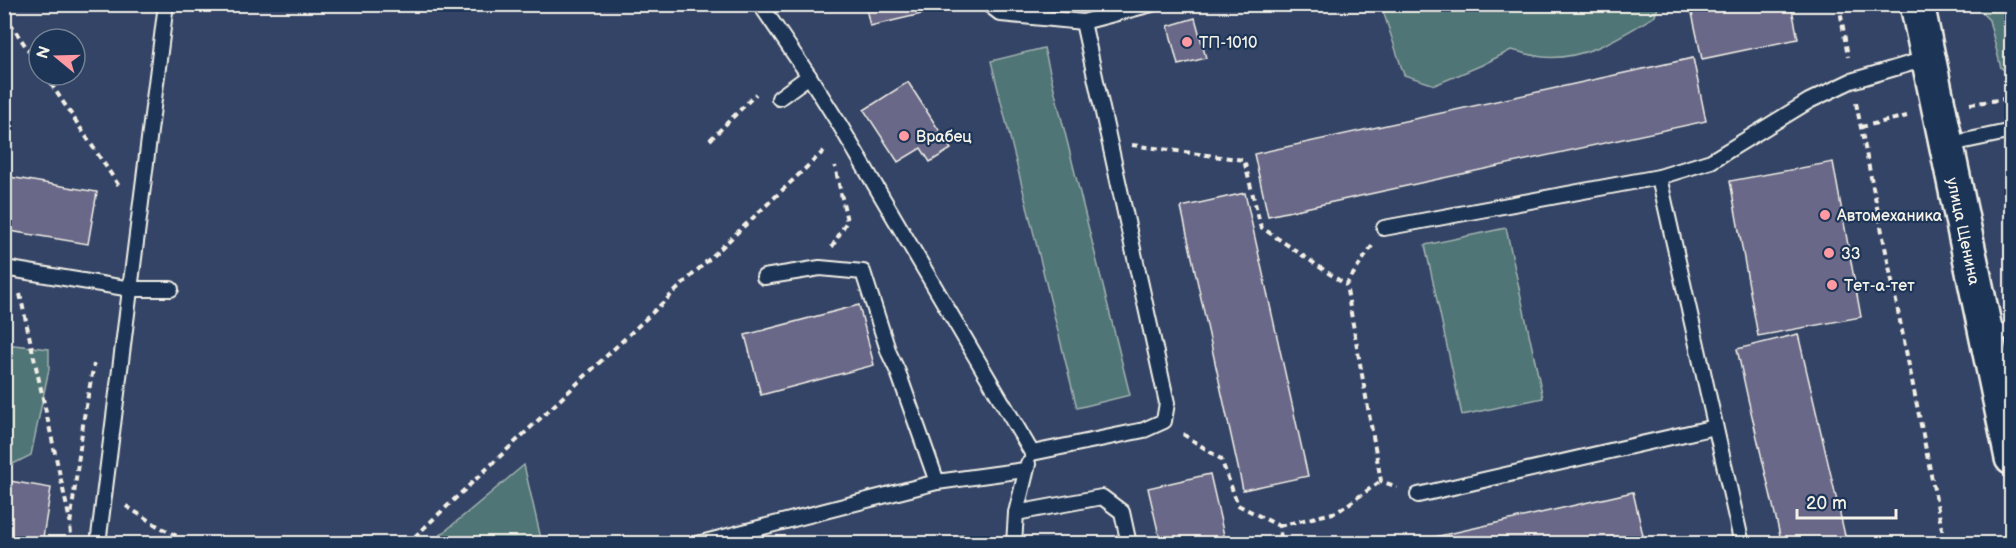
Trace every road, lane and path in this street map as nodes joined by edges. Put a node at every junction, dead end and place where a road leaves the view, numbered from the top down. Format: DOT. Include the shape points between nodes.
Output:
graph roads {
  1 [pos="760,4"];
  2 [pos="988,4"];
  3 [pos="1152,4"];
  4 [pos="1839,4"];
  5 [pos="1917,4"];
  6 [pos="164,6"];
  7 [pos="4,14"];
  8 [pos="1083,22"];
  9 [pos="27,48"];
  10 [pos="795,56"];
  11 [pos="1929,57"];
  12 [pos="809,76"];
  13 [pos="1851,81"];
  14 [pos="53,87"];
  15 [pos="779,98"];
  16 [pos="2012,131"];
  17 [pos="710,140"];
  18 [pos="1110,142"];
  19 [pos="1946,144"];
  20 [pos="1659,177"];
  21 [pos="123,192"];
  22 [pos="1384,228"];
  23 [pos="820,268"];
  24 [pos="10,269"];
  25 [pos="764,277"];
  26 [pos="1346,285"];
  27 [pos="131,289"];
  28 [pos="171,290"];
  29 [pos="1999,332"];
  30 [pos="95,362"];
  31 [pos="1164,421"];
  32 [pos="1715,427"];
  33 [pos="1032,453"];
  34 [pos="2012,458"];
  35 [pos="1025,470"];
  36 [pos="1382,480"];
  37 [pos="937,482"];
  38 [pos="105,492"];
  39 [pos="1418,495"];
  40 [pos="1016,513"];
  41 [pos="70,525"];
  42 [pos="1279,526"];
  43 [pos="72,543"];
  44 [pos="98,543"];
  45 [pos="193,543"];
  46 [pos="407,543"];
  47 [pos="698,543"];
  48 [pos="1014,543"];
  49 [pos="1129,543"];
  50 [pos="1282,543"];
  51 [pos="1742,543"];
  52 [pos="1945,543"];
  1 -- 10 [label="lane"];
  2 -- 8 [label="lane" via="1001,14"];
  3 -- 8 [label="lane"];
  4 -- 13 [label="path"];
  5 -- 11 [label="main road, улица Щенина"];
  6 -- 27 [label="lane"];
  7 -- 9 [label="path"];
  8 -- 18 [label="lane"];
  10 -- 12 [label="lane"];
  10 -- 17 [label="path"];
  11 -- 13 [label="lane"];
  11 -- 19 [label="main road, улица Щенина"];
  12 -- 15 [label="lane"];
  12 -- 33 [label="lane"];
  13 -- 20 [label="lane" via="1809,100 1711,161"];
  13 -- 52 [label="path"];
  14 -- 21 [label="path"];
  16 -- 19 [label="lane"];
  18 -- 26 [label="path" via="1244,160 1261,227"];
  18 -- 31 [label="lane" via="1167,403"];
  19 -- 29 [label="main road, улица Щенина"];
  20 -- 22 [label="lane"];
  20 -- 32 [label="lane"];
  22 -- 26 [label="path"];
  23 -- 25 [label="lane"];
  23 -- 37 [label="lane" via="863,272"];
  23 -- 46 [label="path" via="847,221 830,145"];
  24 -- 27 [label="lane"];
  24 -- 41 [label="path"];
  26 -- 36 [label="path"];
  27 -- 28 [label="lane"];
  27 -- 38 [label="lane"];
  29 -- 34 [label="main road, улица Щенина"];
  30 -- 41 [label="path"];
  31 -- 33 [label="lane" via="1144,430"];
  31 -- 42 [label="path" via="1221,459 1238,505"];
  32 -- 39 [label="lane"];
  32 -- 51 [label="lane"];
  33 -- 35 [label="lane"];
  35 -- 37 [label="lane"];
  35 -- 40 [label="lane"];
  36 -- 39 [label="path"];
  36 -- 42 [label="path" via="1337,512"];
  37 -- 47 [label="lane"];
  38 -- 44 [label="lane"];
  38 -- 45 [label="path" via="161,528"];
  40 -- 48 [label="lane"];
  40 -- 49 [label="lane" via="1102,497 1122,512"];
  41 -- 43 [label="path"];
  42 -- 50 [label="path"];
}
